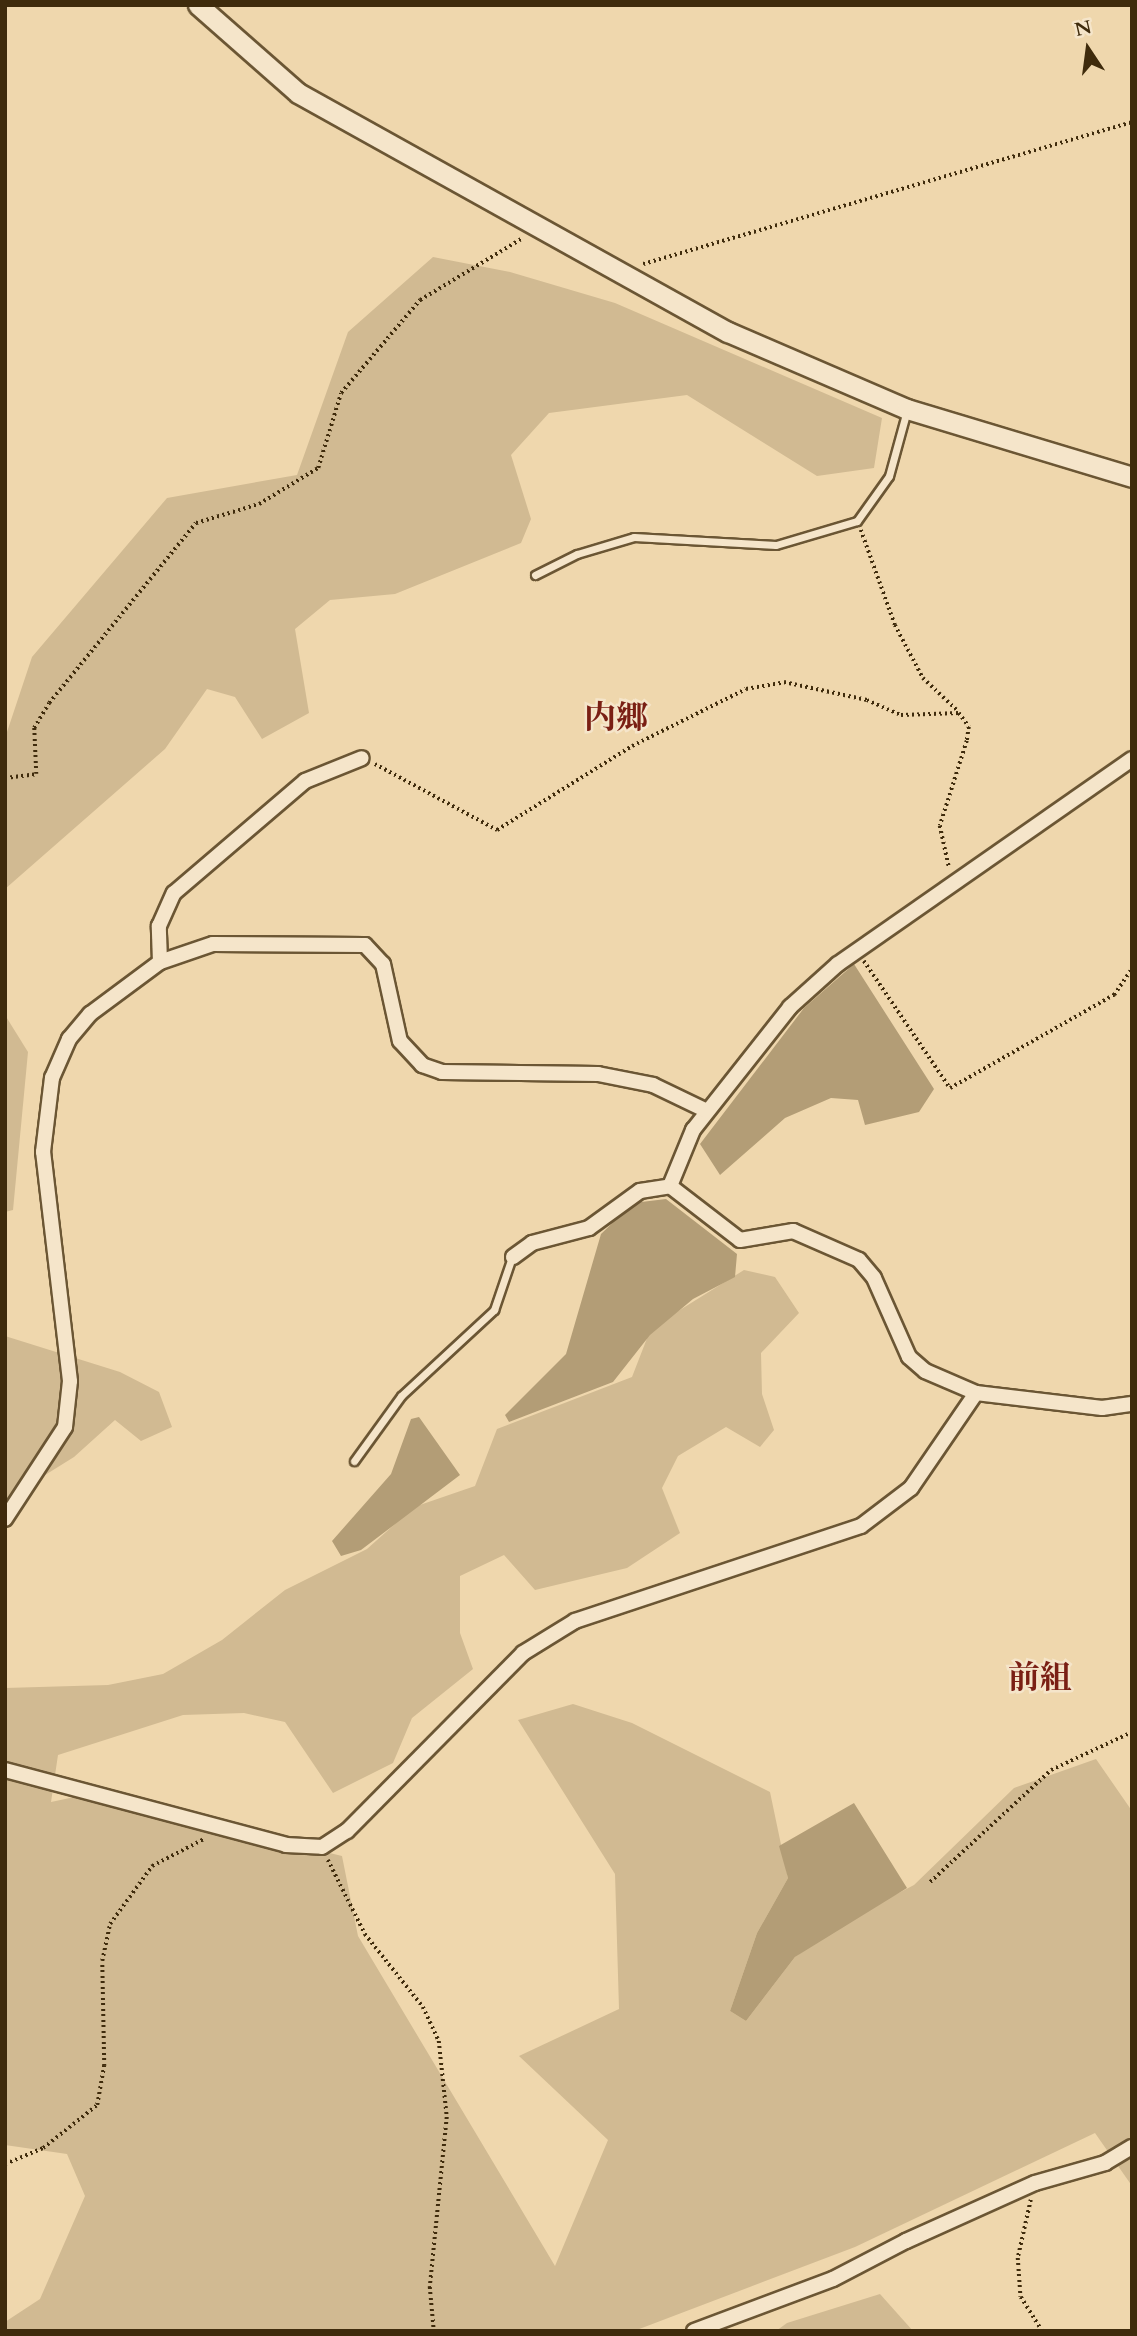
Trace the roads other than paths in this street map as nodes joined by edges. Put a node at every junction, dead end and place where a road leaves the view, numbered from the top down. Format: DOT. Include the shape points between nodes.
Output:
graph roads {
  1 [pos="198,5"];
  2 [pos="907,409"];
  3 [pos="1132,477"];
  4 [pos="535,575"];
  5 [pos="362,758"];
  6 [pos="1132,759"];
  7 [pos="160,962"];
  8 [pos="707,1111"];
  9 [pos="670,1186"];
  10 [pos="513,1257"];
  11 [pos="976,1393"];
  12 [pos="1132,1404"];
  13 [pos="354,1461"];
  14 [pos="5,1518"];
  15 [pos="5,1770"];
  16 [pos="1132,2147"];
  17 [pos="694,2331"];
  1 -- 2 [label="street" via="298,93 619,275 741,338"];
  2 -- 3 [label="street"];
  2 -- 4 [label="lane" via="889,476 857,521 776,545 634,537 577,554"];
  5 -- 7 [label="street" via="305,781 174,893 159,926"];
  6 -- 8 [label="street" via="857,951 790,1007"];
  7 -- 8 [label="street" via="213,944 365,945 383,964 400,1041 422,1065 442,1072 598,1074 653,1084"];
  7 -- 14 [label="street" via="90,1014 69,1039 52,1078 44,1153 70,1381 65,1427"];
  8 -- 9 [label="street"];
  9 -- 10 [label="street" via="640,1191 589,1228 532,1243"];
  9 -- 11 [label="street" via="740,1240 793,1231 859,1260 874,1278 909,1357"];
  10 -- 13 [label="lane" via="494,1310 401,1396"];
  11 -- 12 [label="street" via="1102,1408"];
  11 -- 15 [label="street" via="911,1488 861,1525 575,1621 523,1653 347,1831 322,1847 224,1829"];
  16 -- 17 [label="street" via="1105,2163 1035,2183 833,2279"];
}
